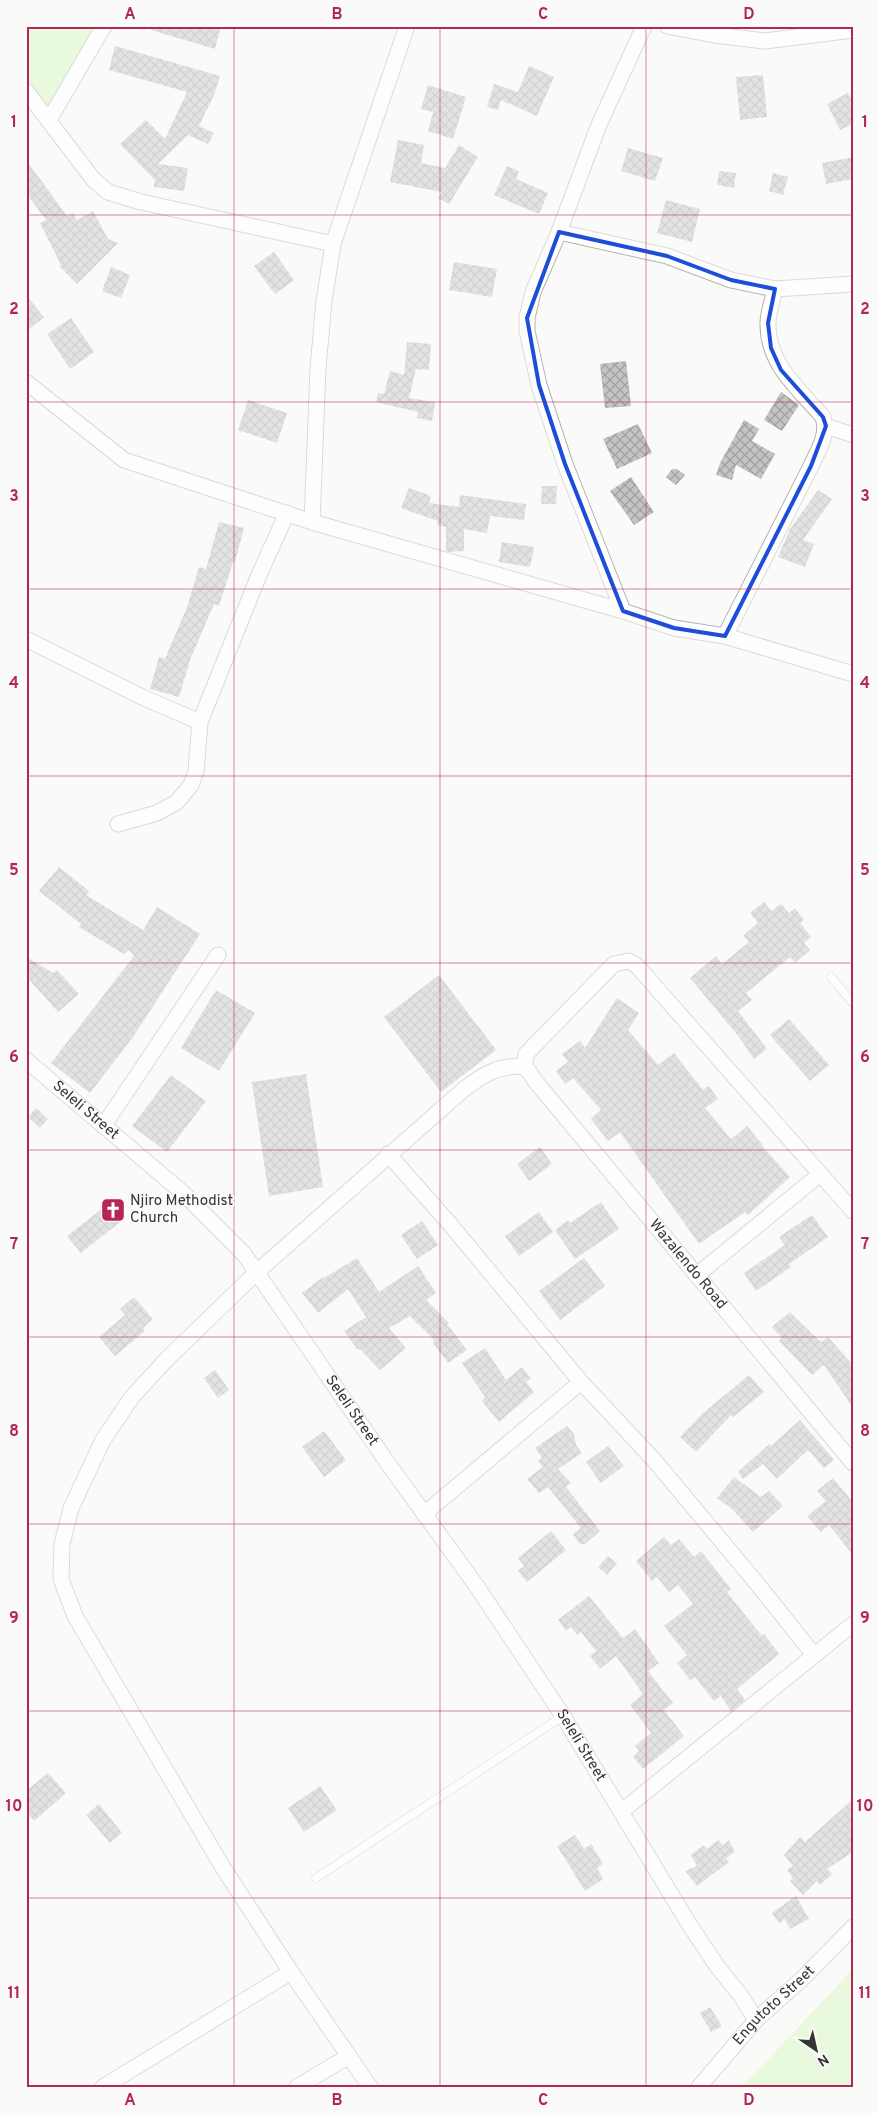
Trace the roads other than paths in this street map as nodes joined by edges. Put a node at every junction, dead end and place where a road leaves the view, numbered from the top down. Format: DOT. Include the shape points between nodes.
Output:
graph roads {
  1 [pos="104,26"];
  2 [pos="408,26"];
  3 [pos="644,26"];
  4 [pos="667,26"];
  5 [pos="853,30"];
  6 [pos="26,91"];
  7 [pos="49,120"];
  8 [pos="559,232"];
  9 [pos="333,244"];
  10 [pos="853,284"];
  11 [pos="775,290"];
  12 [pos="26,382"];
  13 [pos="826,426"];
  14 [pos="853,435"];
  15 [pos="287,513"];
  16 [pos="312,522"];
  17 [pos="623,611"];
  18 [pos="725,636"];
  19 [pos="26,639"];
  20 [pos="853,674"];
  21 [pos="200,722"];
  22 [pos="118,824"];
  23 [pos="218,955"];
  24 [pos="831,976"];
  25 [pos="853,1003"];
  26 [pos="26,1060"];
  27 [pos="525,1066"];
  28 [pos="104,1125"];
  29 [pos="388,1154"];
  30 [pos="819,1175"];
  31 [pos="853,1211"];
  32 [pos="257,1272"];
  33 [pos="697,1275"];
  34 [pos="581,1382"];
  35 [pos="853,1463"];
  36 [pos="424,1514"];
  37 [pos="853,1624"];
  38 [pos="814,1656"];
  39 [pos="564,1716"];
  40 [pos="622,1811"];
  41 [pos="316,1878"];
  42 [pos="853,1927"];
  43 [pos="291,1972"];
  44 [pos="756,2020"];
  45 [pos="349,2056"];
  46 [pos="103,2087"];
  47 [pos="297,2087"];
  48 [pos="370,2087"];
  49 [pos="699,2087"];
  1 -- 7 [label="street"];
  2 -- 9 [label="street"];
  3 -- 8 [label="street" via="598,127"];
  4 -- 5 [label="street" via="766,41"];
  6 -- 7 [label="street"];
  7 -- 9 [label="street" via="93,179 114,194"];
  8 -- 11 [label="street" via="667,256 731,280"];
  8 -- 17 [label="street" via="534,292 527,331 539,384 565,464"];
  9 -- 16 [label="street" via="318,368"];
  10 -- 11 [label="street"];
  11 -- 13 [label="street" via="768,323 771,348 781,370 823,417"];
  12 -- 15 [label="street" via="124,460"];
  13 -- 14 [label="street"];
  13 -- 18 [label="street" via="811,466"];
  15 -- 16 [label="street"];
  15 -- 21 [label="street"];
  16 -- 17 [label="street"];
  17 -- 18 [label="street" via="674,628"];
  18 -- 20 [label="street"];
  19 -- 21 [label="street"];
  21 -- 22 [label="street" via="196,771 191,785 177,802 157,813"];
  23 -- 28 [label="street"];
  24 -- 25 [label="lane"];
  26 -- 28 [label="street, Seleli Street"];
  27 -- 29 [label="street" via="494,1069 479,1077"];
  27 -- 30 [label="street" via="526,1054 591,986 614,964 629,961 647,977"];
  27 -- 33 [label="street, Wazalendo Road"];
  28 -- 32 [label="street, Seleli Street" via="182,1192 244,1254"];
  29 -- 32 [label="street"];
  29 -- 34 [label="street"];
  30 -- 31 [label="street"];
  30 -- 33 [label="street"];
  32 -- 36 [label="street, Seleli Street"];
  32 -- 43 [label="street" via="132,1397 103,1440 71,1508 62,1544 61,1579 75,1616 106,1670 222,1866"];
  33 -- 35 [label="street, Wazalendo Road"];
  34 -- 36 [label="street"];
  34 -- 38 [label="street" via="654,1460"];
  36 -- 39 [label="street, Seleli Street"];
  37 -- 38 [label="street"];
  38 -- 40 [label="street"];
  39 -- 40 [label="street, Seleli Street"];
  39 -- 41 [label="lane"];
  40 -- 44 [label="street, Seleli Street" via="689,1924"];
  42 -- 44 [label="street, Engutoto Street"];
  43 -- 45 [label="street"];
  43 -- 46 [label="street"];
  44 -- 49 [label="street, Engutoto Street"];
  45 -- 47 [label="street"];
  45 -- 48 [label="street"];
}
